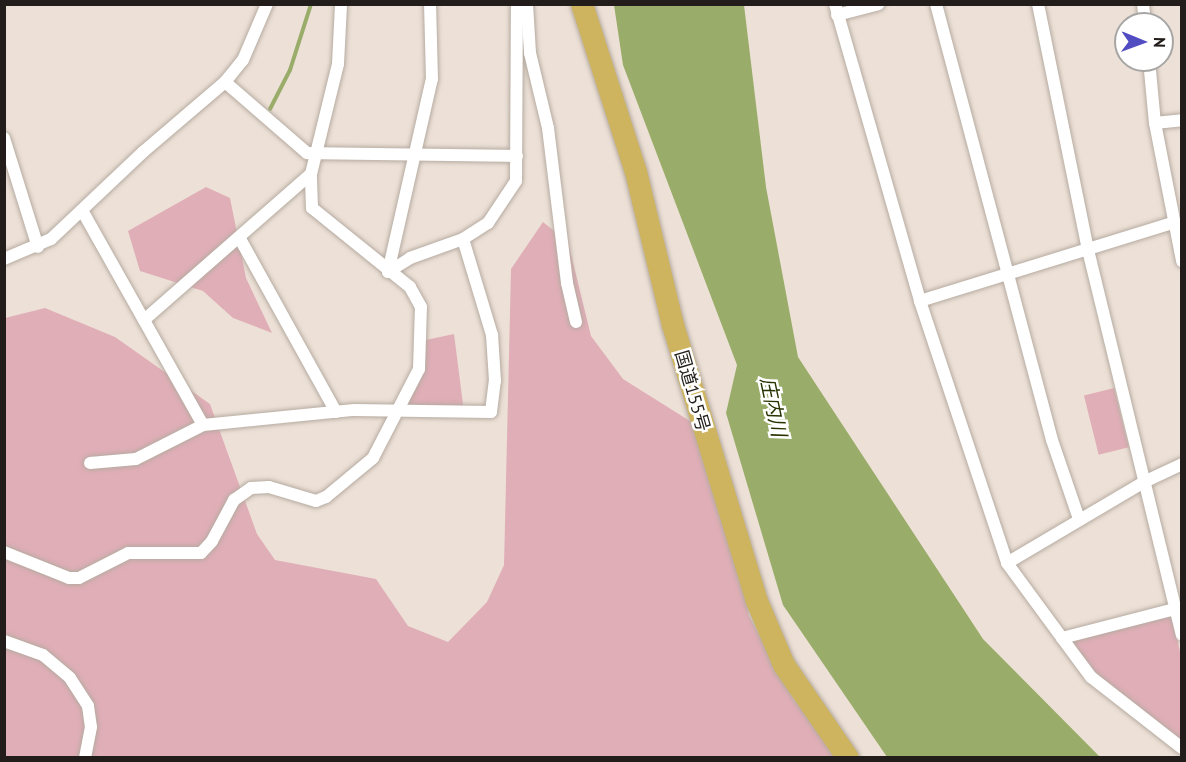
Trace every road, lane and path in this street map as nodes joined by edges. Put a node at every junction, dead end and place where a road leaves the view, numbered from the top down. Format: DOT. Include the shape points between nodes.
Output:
graph roads {
  1 [pos="267,4"];
  2 [pos="341,4"];
  3 [pos="430,4"];
  4 [pos="517,4"];
  5 [pos="527,4"];
  6 [pos="582,4"];
  7 [pos="879,4"];
  8 [pos="936,4"];
  9 [pos="1038,4"];
  10 [pos="836,10"];
  11 [pos="1150,72"];
  12 [pos="225,82"];
  13 [pos="1182,120"];
  14 [pos="1155,123"];
  15 [pos="4,138"];
  16 [pos="415,152"];
  17 [pos="314,155"];
  18 [pos="517,156"];
  19 [pos="311,174"];
  20 [pos="83,212"];
  21 [pos="1172,223"];
  22 [pos="239,237"];
  23 [pos="463,239"];
  24 [pos="38,247"];
  25 [pos="1088,250"];
  26 [pos="6,261"];
  27 [pos="1182,261"];
  28 [pos="388,272"];
  29 [pos="1008,273"];
  30 [pos="920,302"];
  31 [pos="144,320"];
  32 [pos="576,322"];
  33 [pos="400,410"];
  34 [pos="336,412"];
  35 [pos="203,425"];
  36 [pos="90,463"];
  37 [pos="1182,464"];
  38 [pos="1144,482"];
  39 [pos="1079,519"];
  40 [pos="4,552"];
  41 [pos="1006,563"];
  42 [pos="1175,609"];
  43 [pos="1182,635"];
  44 [pos="1062,638"];
  45 [pos="4,641"];
  46 [pos="1182,748"];
  47 [pos="86,758"];
  48 [pos="848,758"];
  1 -- 12 [label="street" via="243,60"];
  2 -- 17 [label="street" via="338,64"];
  3 -- 16 [label="street" via="432,79"];
  4 -- 18 [label="street"];
  5 -- 32 [label="street" via="530,53 548,128 567,283"];
  6 -- 48 [label="highway, 国道155号" via="636,172 673,325 756,599 784,665"];
  7 -- 10 [label="street"];
  8 -- 29 [label="street"];
  9 -- 25 [label="street"];
  10 -- 30 [label="street"];
  11 -- 14 [label="street"];
  12 -- 17 [label="street"];
  12 -- 20 [label="street" via="143,152"];
  13 -- 14 [label="street"];
  14 -- 21 [label="street"];
  15 -- 24 [label="street"];
  16 -- 17 [label="street"];
  16 -- 18 [label="street"];
  16 -- 28 [label="street"];
  17 -- 19 [label="street"];
  18 -- 23 [label="street" via="516,181 504,202 488,223"];
  19 -- 22 [label="street"];
  19 -- 28 [label="street" via="312,208"];
  20 -- 24 [label="street"];
  20 -- 31 [label="street"];
  21 -- 25 [label="street"];
  21 -- 27 [label="street"];
  22 -- 31 [label="street"];
  22 -- 34 [label="street"];
  23 -- 28 [label="street" via="410,258"];
  23 -- 33 [label="street" via="492,335 495,381 491,412"];
  24 -- 26 [label="street"];
  25 -- 29 [label="street"];
  25 -- 38 [label="street"];
  28 -- 33 [label="street" via="410,287 421,307 419,369"];
  29 -- 30 [label="street"];
  29 -- 39 [label="street" via="1052,440"];
  30 -- 41 [label="street"];
  31 -- 35 [label="street"];
  33 -- 34 [label="street"];
  33 -- 40 [label="street" via="374,458 326,497 316,501 269,487 251,488 234,500 201,553 128,553 79,578 69,578"];
  34 -- 35 [label="street"];
  35 -- 36 [label="street" via="136,459"];
  37 -- 38 [label="street"];
  38 -- 39 [label="street"];
  38 -- 42 [label="street"];
  39 -- 41 [label="street"];
  41 -- 44 [label="street"];
  42 -- 43 [label="street"];
  42 -- 44 [label="street"];
  44 -- 46 [label="street" via="1091,677"];
  45 -- 47 [label="street" via="44,655 70,678 88,706 91,727"];
}
